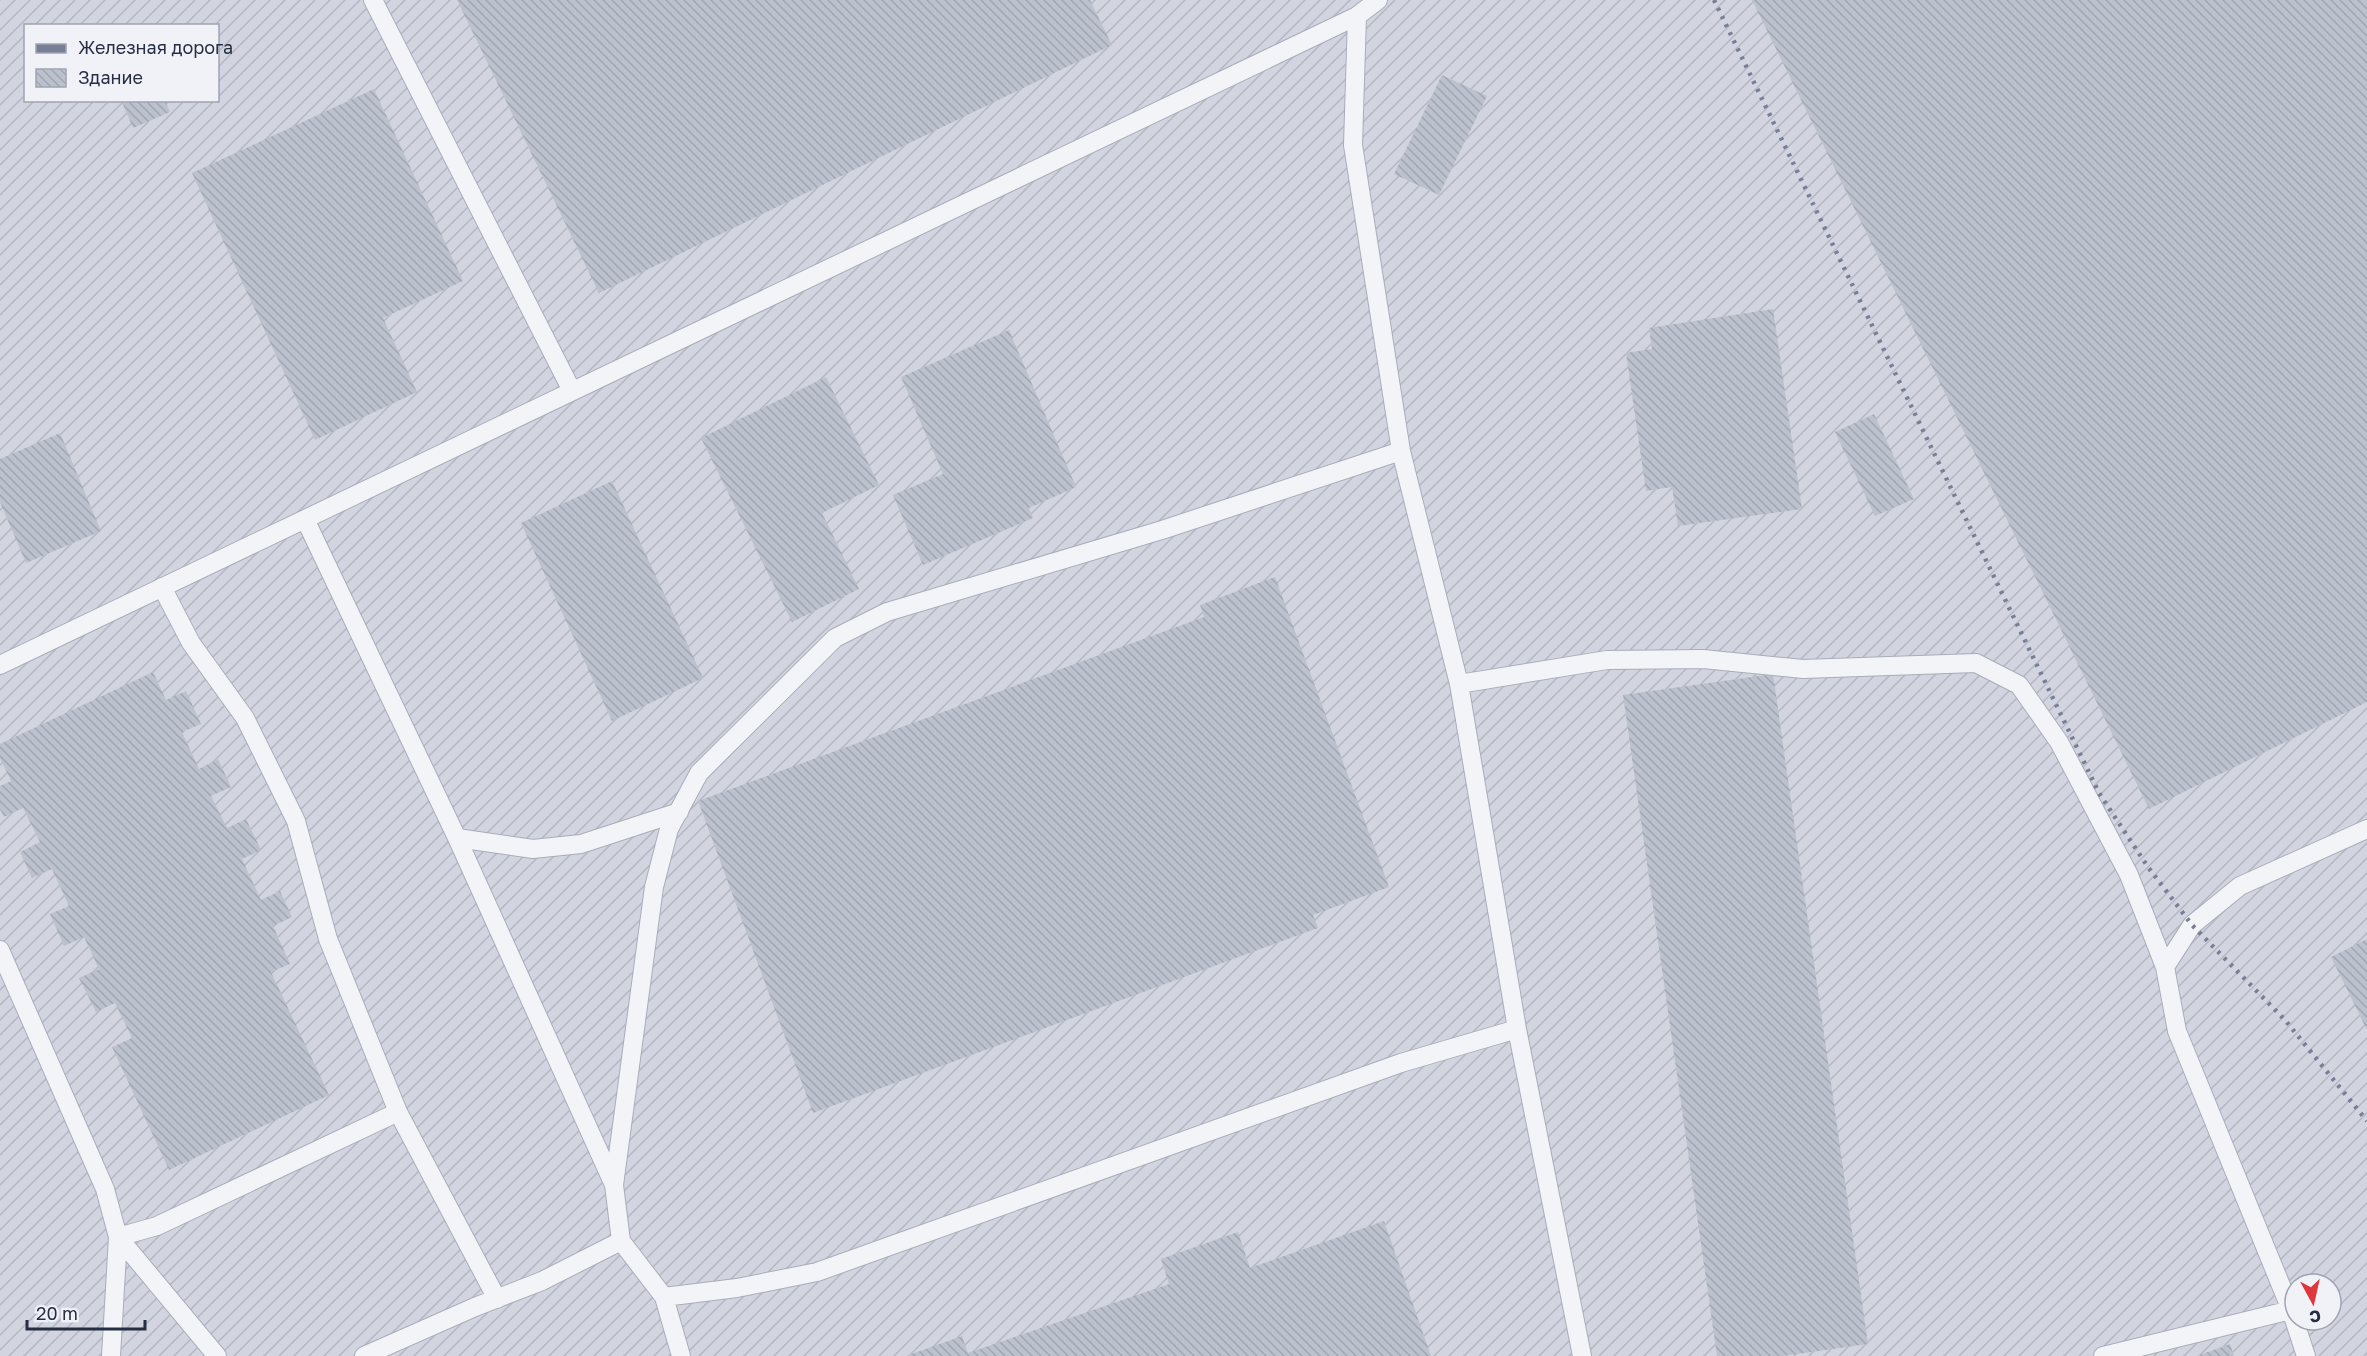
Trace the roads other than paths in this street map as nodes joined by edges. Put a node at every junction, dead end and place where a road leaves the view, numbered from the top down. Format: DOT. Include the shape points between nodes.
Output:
graph roads {
  1 [pos="373,0"];
  2 [pos="1378,0"];
  3 [pos="1357,16"];
  4 [pos="572,391"];
  5 [pos="1401,451"];
  6 [pos="305,519"];
  7 [pos="162,587"];
  8 [pos="0,665"];
  9 [pos="1459,684"];
  10 [pos="678,812"];
  11 [pos="2367,829"];
  12 [pos="457,838"];
  13 [pos="0,950"];
  14 [pos="2165,967"];
  15 [pos="1518,1029"];
  16 [pos="398,1112"];
  17 [pos="614,1185"];
  18 [pos="118,1237"];
  19 [pos="621,1241"];
  20 [pos="2283,1293"];
  21 [pos="664,1297"];
  22 [pos="497,1299"];
  23 [pos="2283,1312"];
  24 [pos="2298,1332"];
  25 [pos="111,1356"];
  26 [pos="217,1356"];
  27 [pos="364,1356"];
  28 [pos="681,1356"];
  29 [pos="1582,1356"];
  30 [pos="2103,1356"];
  31 [pos="2306,1356"];
  1 -- 4 [label="lane"];
  2 -- 3 [label="lane"];
  3 -- 4 [label="lane"];
  3 -- 5 [label="lane" via="1353,145"];
  4 -- 6 [label="lane"];
  5 -- 9 [label="lane"];
  5 -- 10 [label="lane" via="1162,530 887,612 835,639 699,773"];
  6 -- 7 [label="lane"];
  6 -- 12 [label="lane"];
  7 -- 8 [label="lane"];
  7 -- 16 [label="lane" via="191,643 245,718 296,821 328,939"];
  9 -- 14 [label="lane" via="1607,660 1703,659 1803,669 1976,663 2019,685 2059,742 2129,876"];
  9 -- 15 [label="lane"];
  10 -- 12 [label="lane" via="581,844 532,849"];
  10 -- 17 [label="lane" via="669,829 654,887"];
  11 -- 14 [label="lane" via="2240,886 2192,926"];
  12 -- 17 [label="lane"];
  13 -- 18 [label="lane" via="105,1189"];
  14 -- 20 [label="lane" via="2177,1031"];
  15 -- 21 [label="lane" via="1401,1063 817,1272"];
  15 -- 29 [label="lane"];
  16 -- 18 [label="lane" via="157,1226"];
  16 -- 22 [label="lane"];
  17 -- 19 [label="lane"];
  18 -- 25 [label="lane"];
  18 -- 26 [label="lane"];
  19 -- 21 [label="lane"];
  19 -- 22 [label="lane"];
  21 -- 28 [label="lane"];
  22 -- 27 [label="lane"];
  23 -- 30 [label="lane"];
  24 -- 31 [label="lane"];
}
